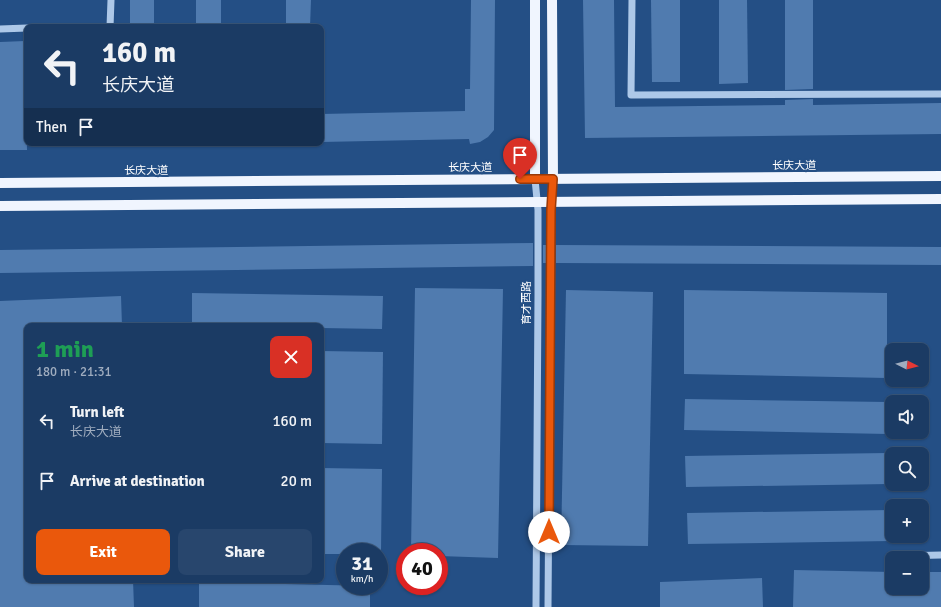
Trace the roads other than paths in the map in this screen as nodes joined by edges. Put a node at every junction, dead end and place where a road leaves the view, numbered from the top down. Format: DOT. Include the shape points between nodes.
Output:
graph roads {
  1 [pos="111,0"];
  2 [pos="535,0"];
  3 [pos="552,0"];
  4 [pos="632,0"];
  5 [pos="110,24"];
  6 [pos="24,28"];
  7 [pos="0,29"];
  8 [pos="941,94"];
  9 [pos="941,176"];
  10 [pos="535,179"];
  11 [pos="553,179"];
  12 [pos="0,183"];
  13 [pos="941,199"];
  14 [pos="552,202"];
  15 [pos="537,203"];
  16 [pos="0,206"];
  17 [pos="929,555"];
  18 [pos="941,555"];
  19 [pos="536,607"];
  20 [pos="548,607"];
  1 -- 5 [label="street"];
  2 -- 10 [label="main road, 育才西路"];
  3 -- 11 [label="main road"];
  4 -- 8 [label="street" via="631,95"];
  6 -- 7 [label="street"];
  9 -- 11 [label="main road, 长庆大道"];
  10 -- 11 [label="main road, 长庆大道"];
  10 -- 12 [label="main road, 长庆大道"];
  10 -- 15 [label="street, 育才西路"];
  11 -- 14 [label="street"];
  13 -- 14 [label="main road"];
  14 -- 15 [label="main road"];
  14 -- 20 [label="street"];
  15 -- 16 [label="main road"];
  15 -- 19 [label="street, 育才西路"];
  17 -- 18 [label="street"];
}
